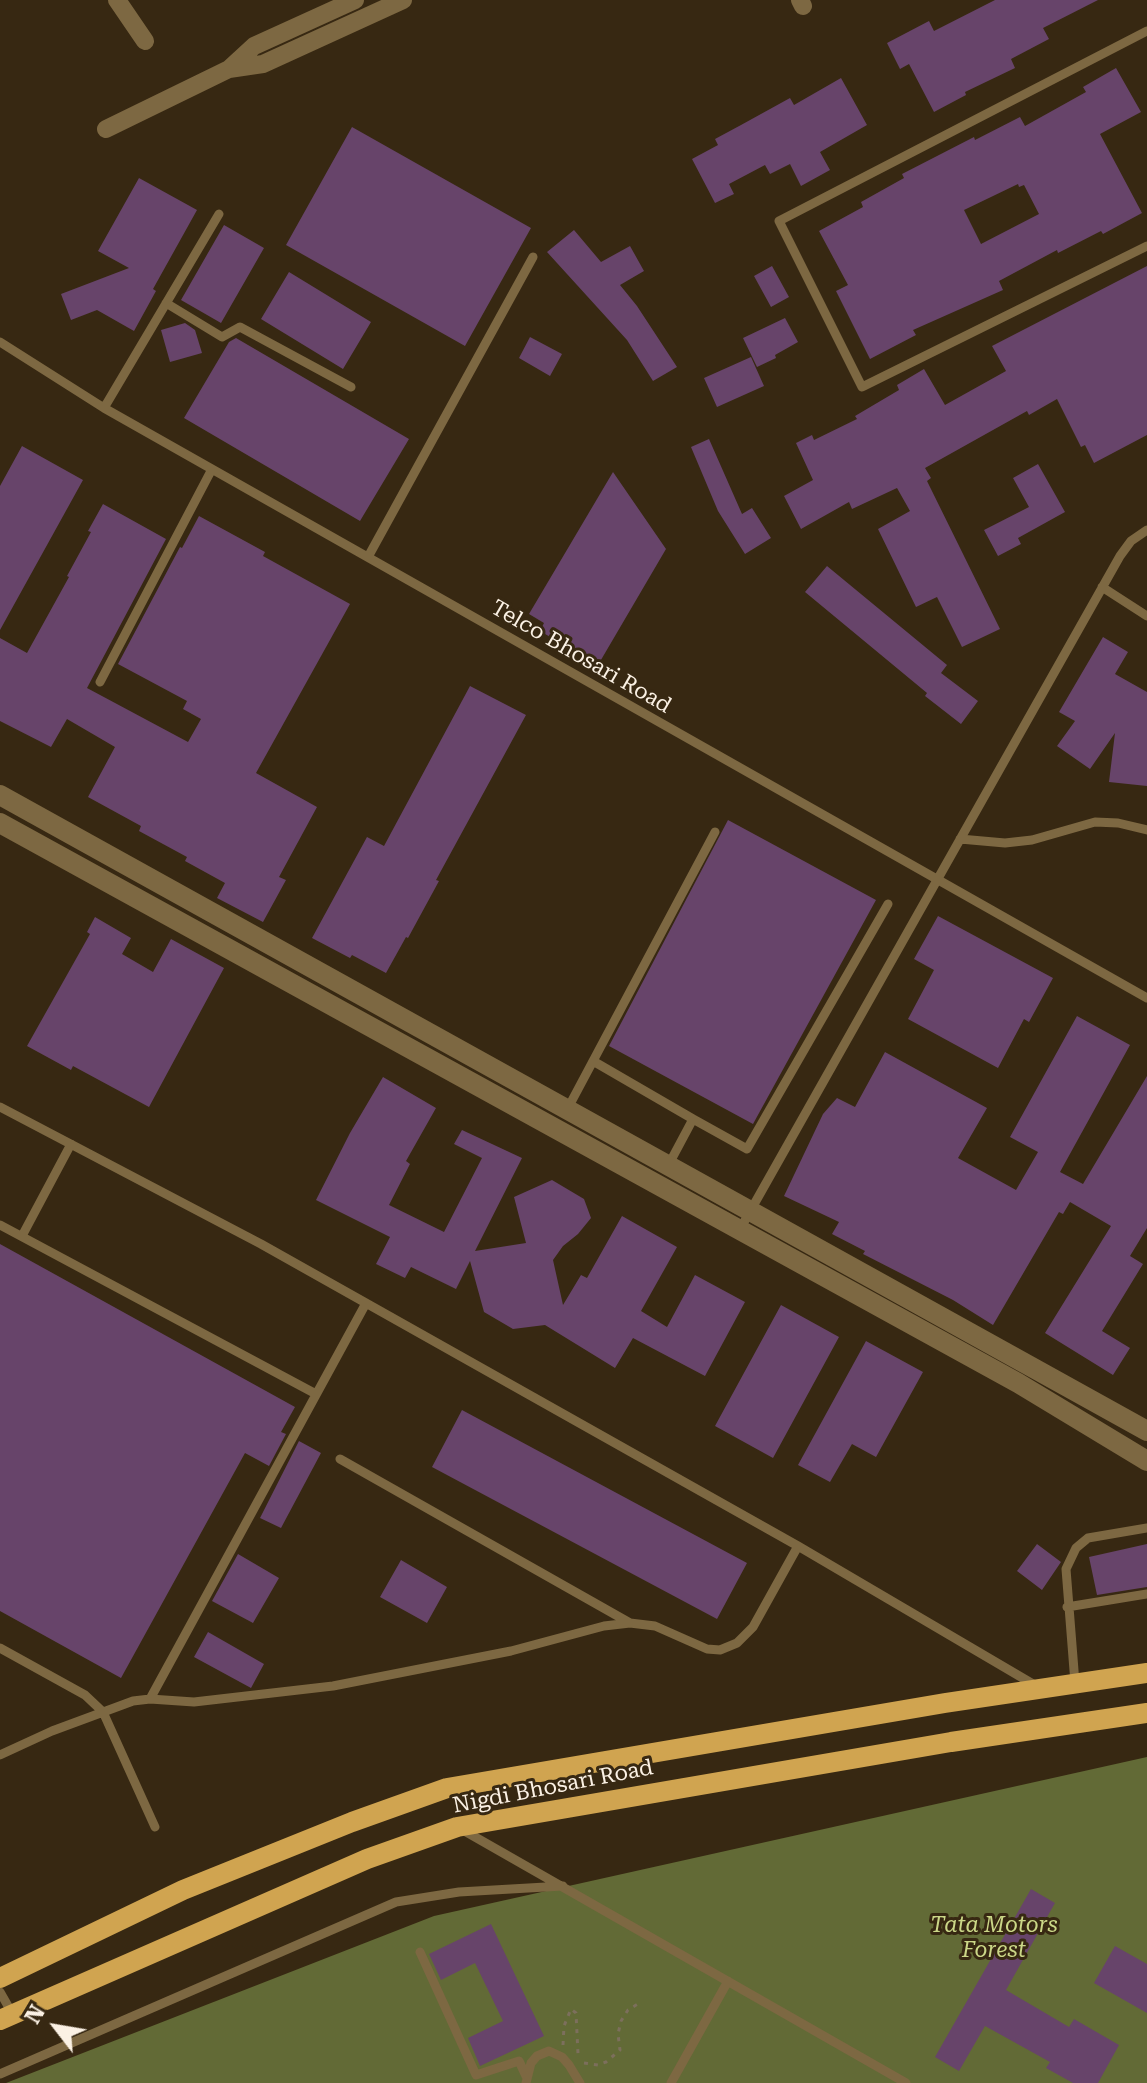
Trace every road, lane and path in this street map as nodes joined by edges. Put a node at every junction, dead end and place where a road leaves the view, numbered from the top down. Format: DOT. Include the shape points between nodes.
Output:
graph roads {
  1 [pos="117,0"];
  2 [pos="355,0"];
  3 [pos="403,0"];
  4 [pos="1147,31"];
  5 [pos="145,41"];
  6 [pos="229,69"];
  7 [pos="106,129"];
  8 [pos="219,214"];
  9 [pos="1147,246"];
  10 [pos="533,257"];
  11 [pos="166,303"];
  12 [pos="0,342"];
  13 [pos="351,387"];
  14 [pos="104,408"];
  15 [pos="212,469"];
  16 [pos="1147,530"];
  17 [pos="368,557"];
  18 [pos="1102,587"];
  19 [pos="1147,616"];
  20 [pos="100,682"];
  21 [pos="0,795"];
  22 [pos="0,823"];
  23 [pos="1147,830"];
  24 [pos="715,832"];
  25 [pos="960,839"];
  26 [pos="937,879"];
  27 [pos="888,904"];
  28 [pos="1147,998"];
  29 [pos="593,1061"];
  30 [pos="0,1107"];
  31 [pos="568,1108"];
  32 [pos="693,1119"];
  33 [pos="71,1144"];
  34 [pos="669,1164"];
  35 [pos="752,1210"];
  36 [pos="0,1225"];
  37 [pos="739,1231"];
  38 [pos="22,1236"];
  39 [pos="365,1305"];
  40 [pos="316,1394"];
  41 [pos="1147,1431"];
  42 [pos="340,1459"];
  43 [pos="1147,1461"];
  44 [pos="1147,1528"];
  45 [pos="798,1546"];
  46 [pos="1147,1594"];
  47 [pos="1067,1607"];
  48 [pos="630,1623"];
  49 [pos="0,1648"];
  50 [pos="1147,1673"];
  51 [pos="1075,1683"];
  52 [pos="1041,1689"];
  53 [pos="150,1699"];
  54 [pos="103,1712"];
  55 [pos="1147,1713"];
  56 [pos="0,1755"];
  57 [pos="155,1827"];
  58 [pos="457,1827"];
  59 [pos="563,1886"];
  60 [pos="420,1952"];
  61 [pos="0,1978"];
  62 [pos="728,1981"];
  63 [pos="0,1992"];
  64 [pos="641,2002"];
  65 [pos="6,2017"];
  66 [pos="562,2057"];
  67 [pos="0,2074"];
  68 [pos="526,2080"];
  69 [pos="580,2083"];
  70 [pos="671,2083"];
  71 [pos="906,2083"];
  1 -- 5 [label="street"];
  2 -- 6 [label="street" via="254,46"];
  3 -- 6 [label="street" via="263,64"];
  4 -- 9 [label="lane" via="779,221 862,387"];
  6 -- 7 [label="street"];
  8 -- 11 [label="lane"];
  10 -- 17 [label="lane"];
  11 -- 13 [label="lane" via="222,337 240,327"];
  11 -- 14 [label="lane"];
  12 -- 14 [label="lane, Telco Bhosari Road"];
  14 -- 15 [label="lane, Telco Bhosari Road"];
  15 -- 17 [label="lane, Telco Bhosari Road"];
  15 -- 20 [label="lane"];
  16 -- 18 [label="lane" via="1131,541"];
  17 -- 26 [label="lane, Telco Bhosari Road"];
  18 -- 19 [label="lane"];
  18 -- 25 [label="lane"];
  21 -- 31 [label="street"];
  22 -- 37 [label="street"];
  23 -- 25 [label="lane" via="1095,822 1032,840"];
  24 -- 29 [label="lane"];
  25 -- 26 [label="lane"];
  26 -- 28 [label="lane, Telco Bhosari Road"];
  26 -- 35 [label="lane"];
  27 -- 32 [label="lane" via="747,1149"];
  29 -- 31 [label="lane"];
  29 -- 32 [label="lane"];
  30 -- 33 [label="lane"];
  31 -- 34 [label="street"];
  32 -- 34 [label="lane"];
  33 -- 38 [label="lane"];
  33 -- 39 [label="lane"];
  34 -- 35 [label="street"];
  35 -- 37 [label="lane"];
  35 -- 41 [label="street"];
  36 -- 38 [label="lane"];
  37 -- 43 [label="street" via="1018,1383"];
  38 -- 40 [label="lane"];
  39 -- 40 [label="lane"];
  39 -- 45 [label="lane"];
  40 -- 53 [label="lane"];
  42 -- 48 [label="lane"];
  44 -- 47 [label="lane" via="1088,1538 1076,1548 1066,1569"];
  45 -- 48 [label="lane" via="753,1627 737,1643 707,1649 655,1626"];
  45 -- 52 [label="lane"];
  46 -- 47 [label="lane"];
  47 -- 51 [label="lane"];
  48 -- 53 [label="lane" via="333,1686 194,1702"];
  49 -- 54 [label="lane" via="79,1691"];
  50 -- 51 [label="main road, Nigdi Bhosari Road"];
  51 -- 52 [label="main road, Nigdi Bhosari Road"];
  52 -- 61 [label="main road, Nigdi Bhosari Road" via="447,1788 183,1890"];
  53 -- 54 [label="lane"];
  54 -- 56 [label="lane"];
  54 -- 57 [label="lane"];
  55 -- 58 [label="main road, Nigdi Bhosari Road"];
  58 -- 59 [label="lane"];
  58 -- 65 [label="main road, Nigdi Bhosari Road" via="367,1859"];
  59 -- 62 [label="lane"];
  59 -- 67 [label="lane" via="396,1902"];
  60 -- 68 [label="lane" via="476,2075 519,2061"];
  62 -- 70 [label="lane"];
  62 -- 71 [label="lane"];
  63 -- 65 [label="lane"];
  64 -- 66 [label="path" via="621,2021 620,2050 598,2065 585,2064 578,2055 576,2013 571,2009"];
  66 -- 68 [label="lane" via="542,2052 531,2063"];
  66 -- 69 [label="lane"];
}
